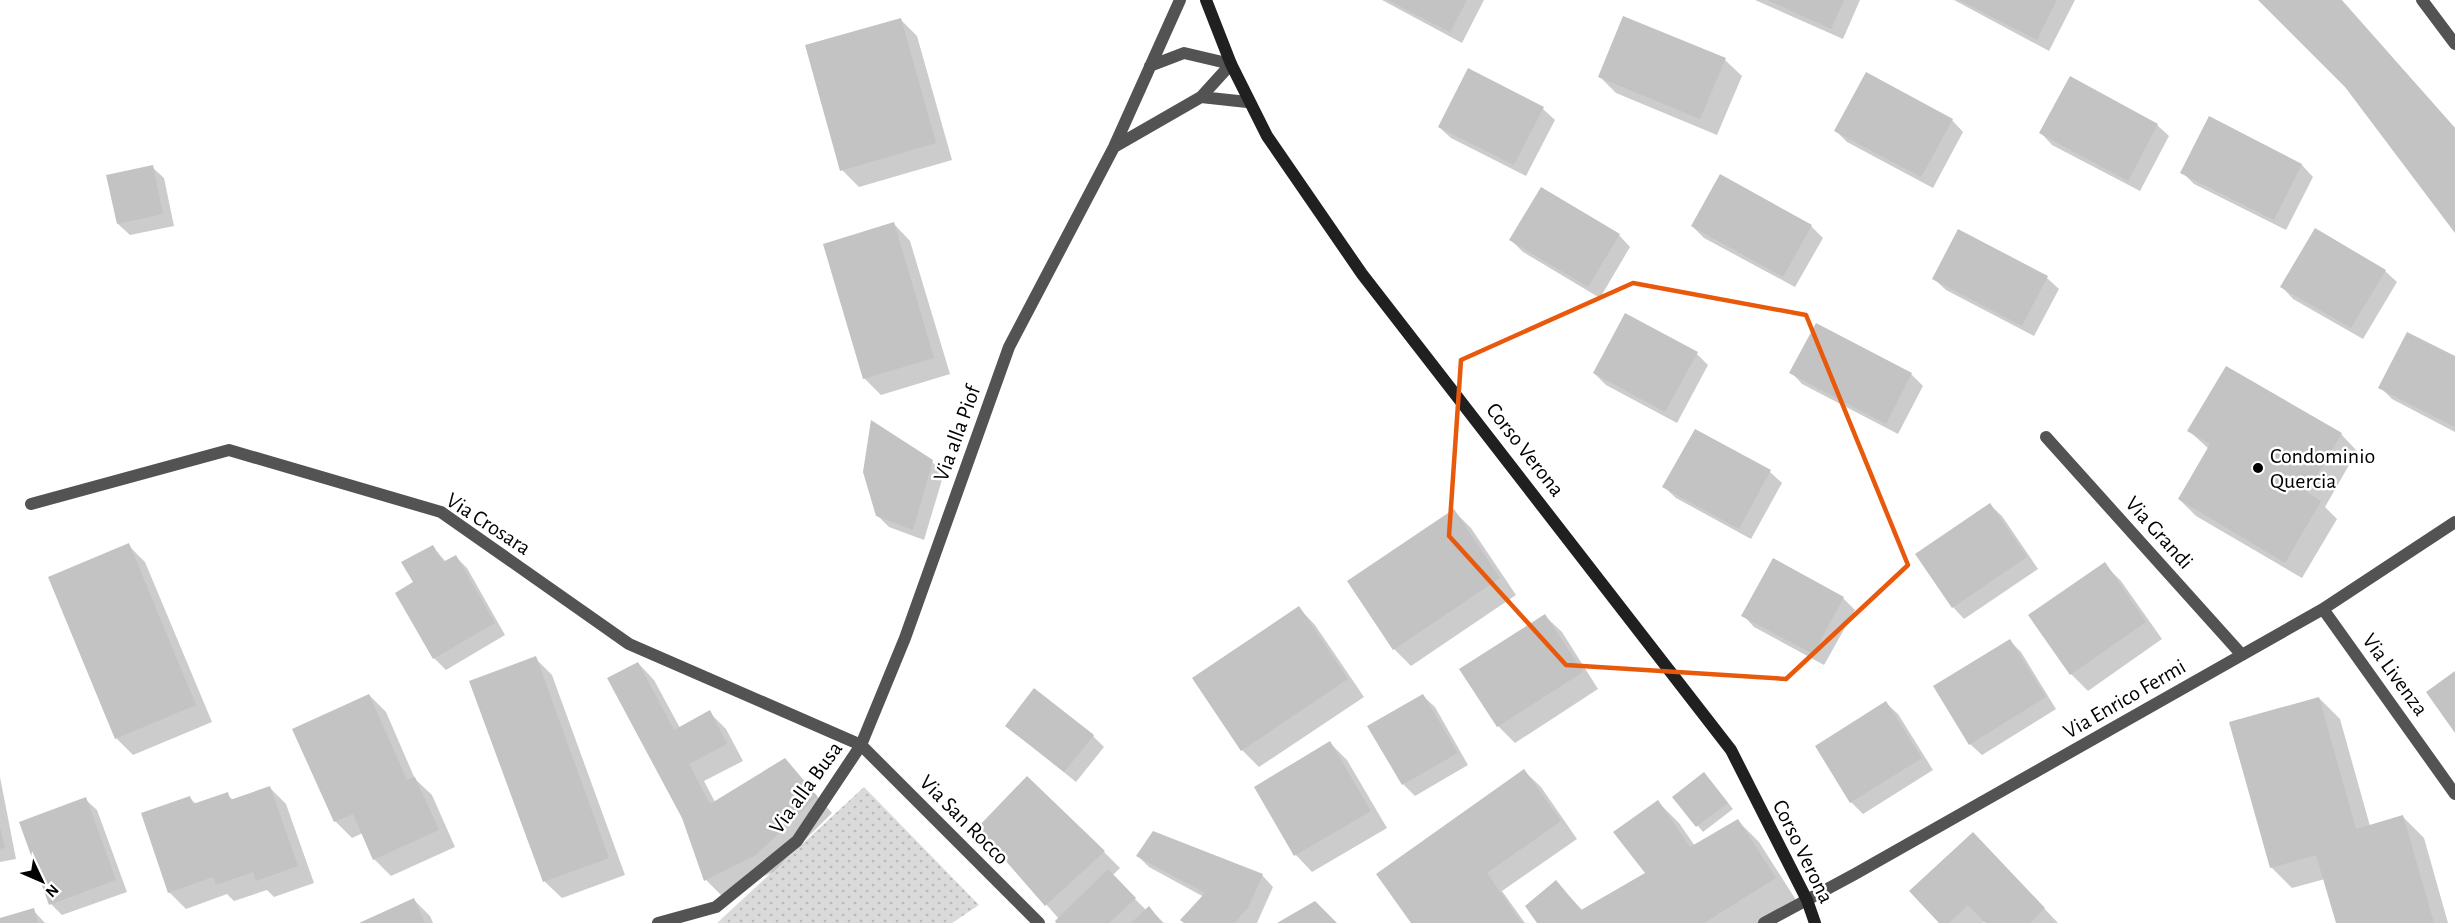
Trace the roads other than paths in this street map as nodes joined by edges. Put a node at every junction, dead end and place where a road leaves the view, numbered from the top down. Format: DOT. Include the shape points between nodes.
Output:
graph roads {
  1 [pos="1180,0"];
  2 [pos="1206,0"];
  3 [pos="2422,0"];
  4 [pos="2455,44"];
  5 [pos="1231,64"];
  6 [pos="1150,66"];
  7 [pos="1201,96"];
  8 [pos="1247,102"];
  9 [pos="1114,147"];
  10 [pos="2046,437"];
  11 [pos="31,504"];
  12 [pos="2455,522"];
  13 [pos="2323,609"];
  14 [pos="2242,655"];
  15 [pos="861,745"];
  16 [pos="2455,794"];
  17 [pos="1807,900"];
  18 [pos="658,923"];
  19 [pos="1039,923"];
  20 [pos="1764,923"];
  21 [pos="1815,923"];
  1 -- 6 [label="street, Via alla Piof"];
  2 -- 5 [label="main road, Corso Verona"];
  3 -- 4 [label="street"];
  5 -- 6 [label="street" via="1184,53"];
  5 -- 7 [label="street"];
  5 -- 8 [label="main road, Corso Verona"];
  6 -- 9 [label="street, Via alla Piof"];
  7 -- 8 [label="street"];
  7 -- 9 [label="street"];
  8 -- 17 [label="main road, Corso Verona" via="1266,136 1362,274 1731,750"];
  9 -- 15 [label="street, Via alla Piof" via="1009,347 905,638"];
  10 -- 14 [label="street, Via Grandi"];
  11 -- 15 [label="street, Via Crosara" via="229,450 441,512 629,644"];
  12 -- 13 [label="street, Via Enrico Fermi"];
  13 -- 14 [label="street, Via Enrico Fermi"];
  13 -- 16 [label="street, Via Livenza"];
  14 -- 17 [label="street, Via Enrico Fermi"];
  15 -- 18 [label="street, Via alla Busa" via="797,841 716,907"];
  15 -- 19 [label="street, Via San Rocco"];
  17 -- 20 [label="street, Via Enrico Fermi"];
  17 -- 21 [label="main road, Corso Verona"];
}
